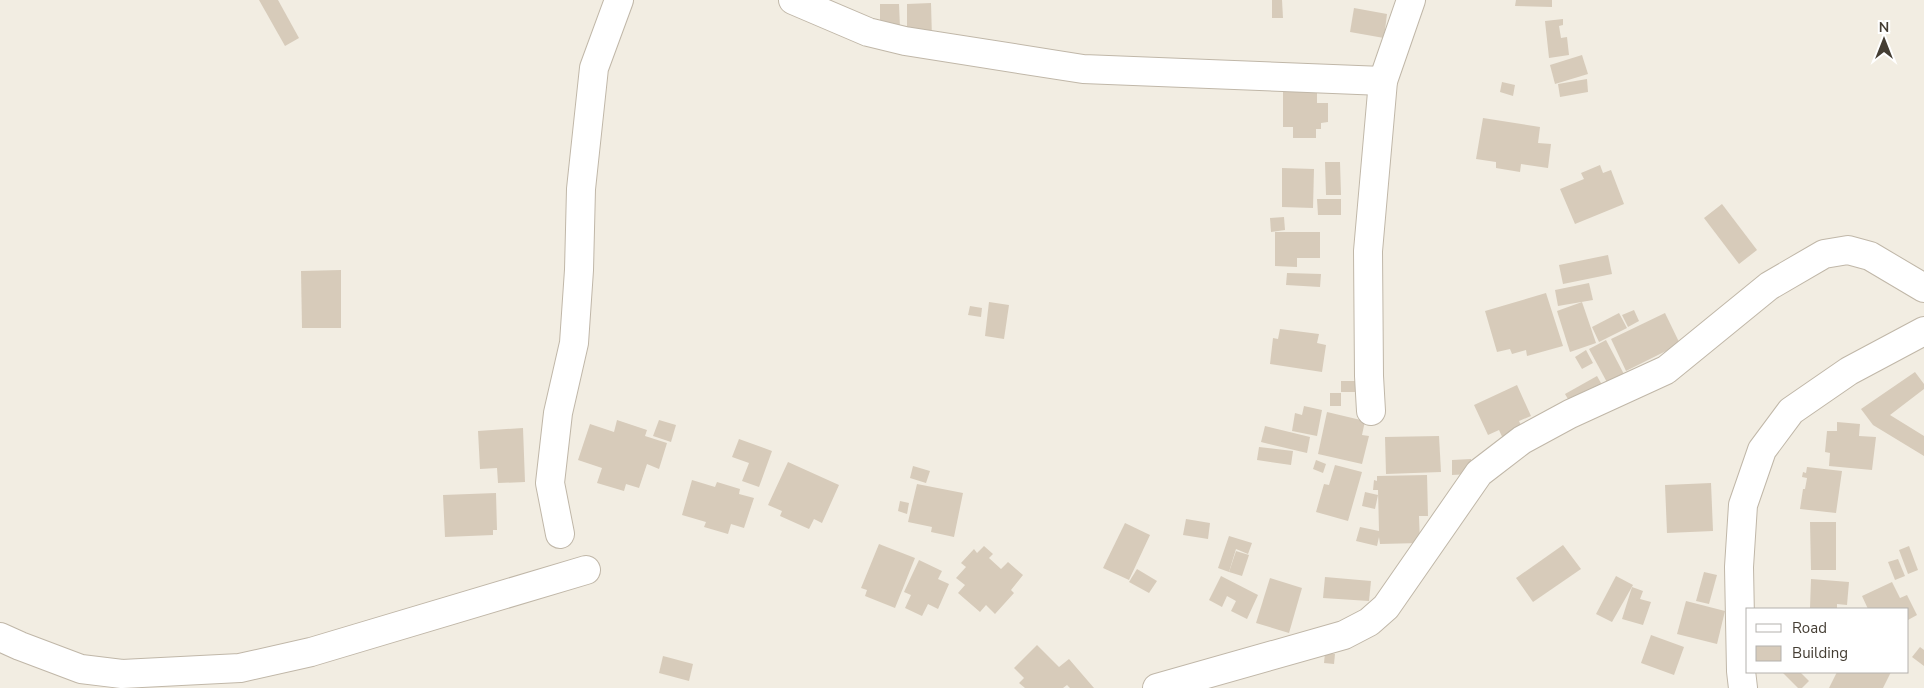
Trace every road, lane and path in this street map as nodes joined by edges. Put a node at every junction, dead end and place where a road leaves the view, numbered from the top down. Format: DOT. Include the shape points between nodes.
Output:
graph roads {
  1 [pos="619,0"];
  2 [pos="793,0"];
  3 [pos="1411,0"];
  4 [pos="1383,81"];
  5 [pos="1924,288"];
  6 [pos="1924,331"];
  7 [pos="1371,410"];
  8 [pos="560,534"];
  9 [pos="586,570"];
  10 [pos="0,636"];
  11 [pos="1157,688"];
  12 [pos="1743,688"];
  1 -- 8 [label="street" via="594,68 581,189 574,343 558,413 550,483"];
  2 -- 4 [label="street" via="868,32 905,41 1083,69"];
  3 -- 4 [label="street"];
  4 -- 7 [label="street" via="1368,251"];
  5 -- 11 [label="street" via="1870,256 1848,250 1824,254 1768,286 1666,370 1522,440 1479,473 1386,607 1369,622 1344,635"];
  6 -- 12 [label="street" via="1849,371 1791,412 1762,450 1743,505 1739,567"];
  9 -- 10 [label="street" via="311,652 240,668 122,674 81,669"];
}
